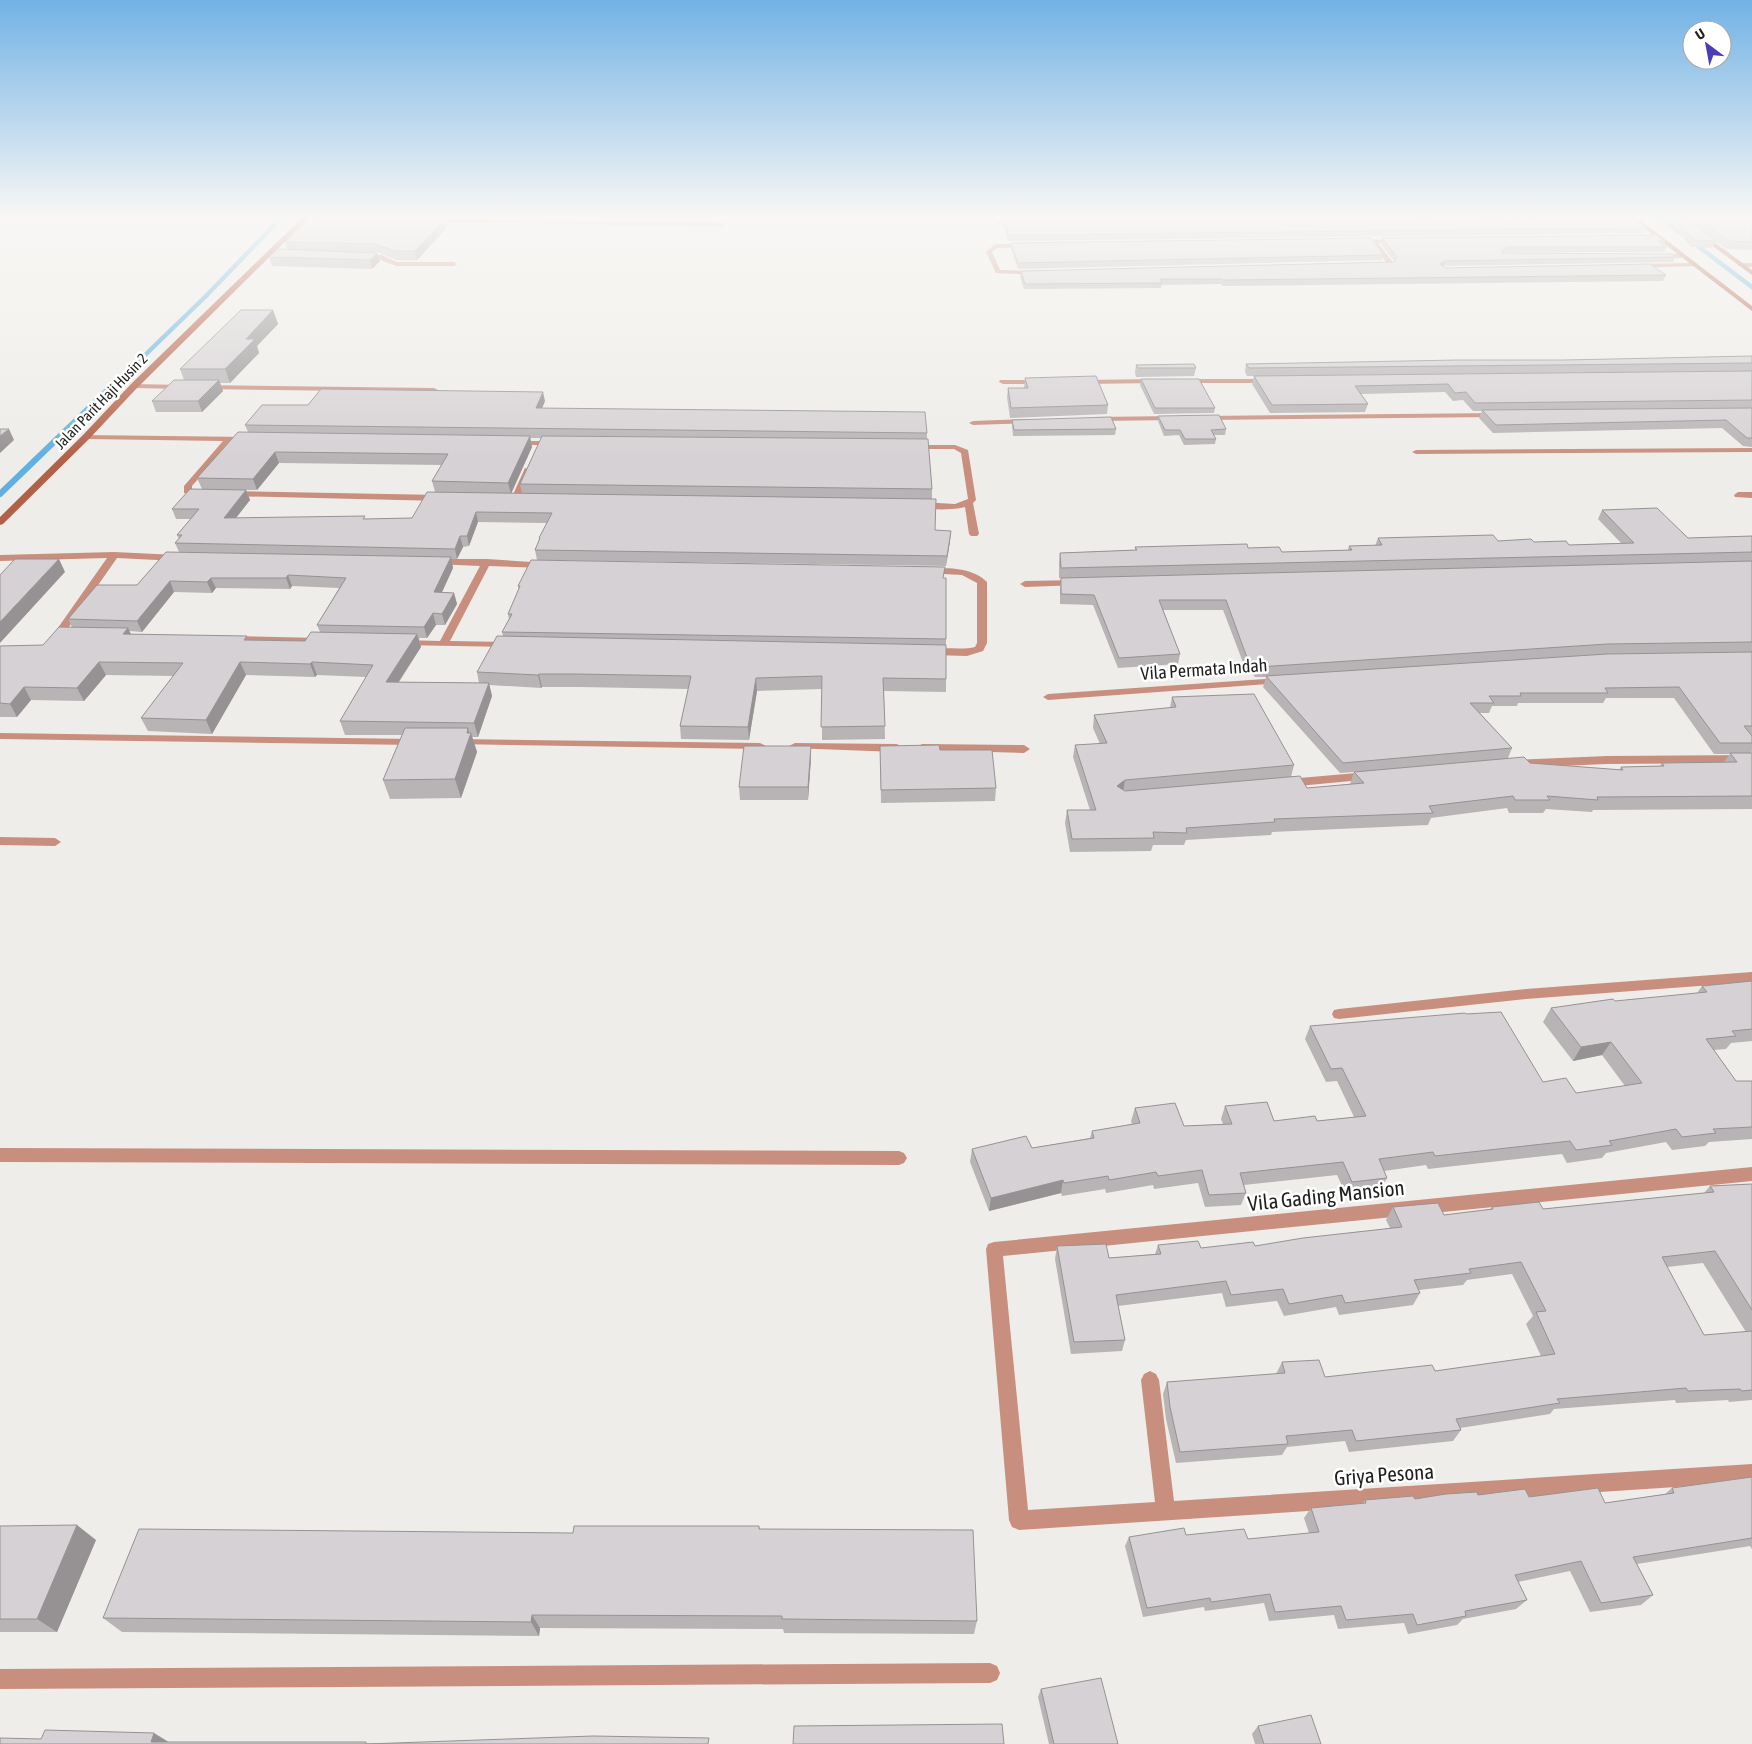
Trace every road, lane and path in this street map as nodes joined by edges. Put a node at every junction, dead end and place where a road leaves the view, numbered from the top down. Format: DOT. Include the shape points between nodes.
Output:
graph roads {
  1 [pos="226,297"];
  2 [pos="1737,297"];
  3 [pos="1752,309"];
  4 [pos="1181,381"];
  5 [pos="1280,381"];
  6 [pos="1003,382"];
  7 [pos="1052,382"];
  8 [pos="1072,382"];
  9 [pos="1161,382"];
  10 [pos="134,386"];
  11 [pos="446,391"];
  12 [pos="1503,415"];
  13 [pos="1184,418"];
  14 [pos="1194,418"];
  15 [pos="1086,419"];
  16 [pos="1039,421"];
  17 [pos="973,423"];
  18 [pos="86,437"];
  19 [pos="229,439"];
  20 [pos="258,439"];
  21 [pos="501,442"];
  22 [pos="560,443"];
  23 [pos="905,447"];
  24 [pos="1752,450"];
  25 [pos="536,451"];
  26 [pos="1416,452"];
  27 [pos="214,494"];
  28 [pos="224,494"];
  29 [pos="1738,495"];
  30 [pos="1752,495"];
  31 [pos="447,498"];
  32 [pos="506,499"];
  33 [pos="515,499"];
  34 [pos="525,499"];
  35 [pos="969,504"];
  36 [pos="910,505"];
  37 [pos="0,522"];
  38 [pos="974,534"];
  39 [pos="114,555"];
  40 [pos="0,558"];
  41 [pos="189,558"];
  42 [pos="430,562"];
  43 [pos="487,562"];
  44 [pos="550,565"];
  45 [pos="916,570"];
  46 [pos="1085,583"];
  47 [pos="1025,584"];
  48 [pos="81,636"];
  49 [pos="218,639"];
  50 [pos="335,641"];
  51 [pos="394,642"];
  52 [pos="442,644"];
  53 [pos="518,645"];
  54 [pos="919,652"];
  55 [pos="1288,681"];
  56 [pos="1048,697"];
  57 [pos="0,736"];
  58 [pos="426,742"];
  59 [pos="446,742"];
  60 [pos="1024,749"];
  61 [pos="1752,759"];
  62 [pos="1504,764"];
  63 [pos="1377,776"];
  64 [pos="1280,784"];
  65 [pos="0,841"];
  66 [pos="55,842"];
  67 [pos="1752,977"];
  68 [pos="1339,1014"];
  69 [pos="0,1155"];
  70 [pos="899,1158"];
  71 [pos="1752,1174"];
  72 [pos="1150,1380"];
  73 [pos="1752,1473"];
  74 [pos="1166,1510"];
  75 [pos="1019,1520"];
  76 [pos="990,1673"];
  77 [pos="0,1679"];
  1 -- 10 [label="street, Jalan Parit Haji Husin 2"];
  2 -- 3 [label="street"];
  4 -- 5 [label="street"];
  6 -- 7 [label="street"];
  8 -- 9 [label="street"];
  10 -- 11 [label="street"];
  10 -- 18 [label="street, Jalan Parit Haji Husin 2"];
  12 -- 14 [label="street"];
  13 -- 15 [label="street"];
  16 -- 17 [label="street"];
  18 -- 19 [label="street"];
  18 -- 37 [label="street, Jalan Parit Haji Husin 2"];
  19 -- 20 [label="street"];
  19 -- 27 [label="street" via="188,486 187,491 194,494"];
  21 -- 25 [label="street"];
  22 -- 25 [label="street"];
  23 -- 35 [label="street" via="961,448 966,452 972,500"];
  24 -- 26 [label="street"];
  25 -- 33 [label="street"];
  28 -- 31 [label="street"];
  29 -- 30 [label="street"];
  32 -- 33 [label="street"];
  33 -- 34 [label="street"];
  35 -- 36 [label="street"];
  35 -- 38 [label="street"];
  39 -- 40 [label="street"];
  39 -- 41 [label="street"];
  39 -- 48 [label="street" via="60,632"];
  42 -- 43 [label="street"];
  43 -- 44 [label="street"];
  43 -- 52 [label="street"];
  45 -- 54 [label="street" via="963,571 982,582 982,644 979,649"];
  46 -- 47 [label="street"];
  49 -- 50 [label="street"];
  51 -- 52 [label="street"];
  52 -- 53 [label="street"];
  55 -- 56 [label="street, Vila Permata Indah"];
  57 -- 58 [label="street"];
  59 -- 60 [label="street"];
  61 -- 62 [label="street"];
  63 -- 64 [label="street"];
  65 -- 66 [label="street"];
  67 -- 68 [label="street" via="1526,994"];
  69 -- 70 [label="street"];
  71 -- 75 [label="street, Vila Gading Mansion" via="994,1249"];
  72 -- 74 [label="street"];
  73 -- 74 [label="street, Griya Pesona"];
  74 -- 75 [label="street, Griya Pesona"];
  76 -- 77 [label="street"];
}
